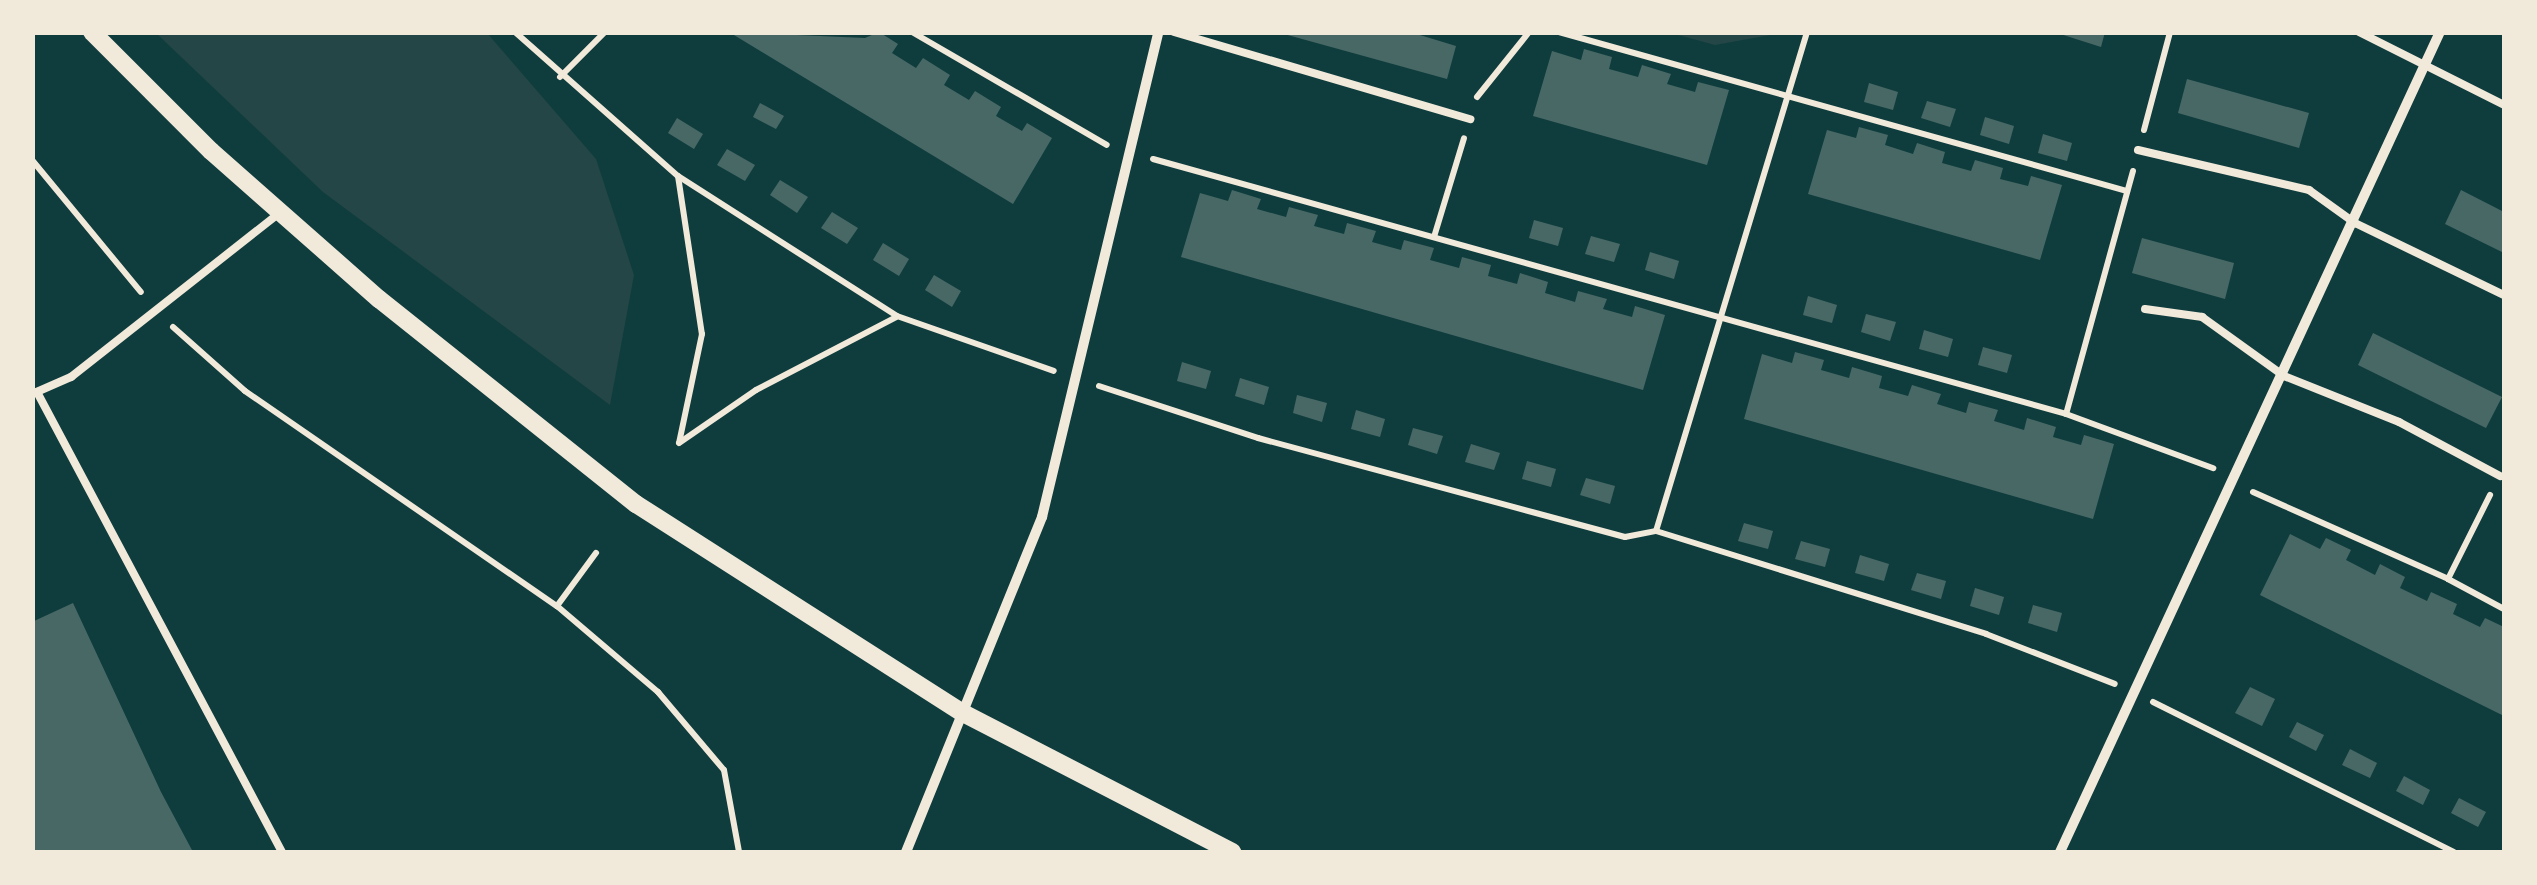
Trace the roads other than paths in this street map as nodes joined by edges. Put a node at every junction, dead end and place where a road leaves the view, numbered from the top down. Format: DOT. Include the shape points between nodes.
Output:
graph roads {
  1 [pos="92,32"];
  2 [pos="1158,32"];
  3 [pos="1174,32"];
  4 [pos="2359,32"];
  5 [pos="2440,32"];
  6 [pos="2426,67"];
  7 [pos="2504,105"];
  8 [pos="1470,119"];
  9 [pos="2138,150"];
  10 [pos="282,211"];
  11 [pos="2354,224"];
  12 [pos="2504,295"];
  13 [pos="2145,308"];
  14 [pos="2284,376"];
  15 [pos="34,393"];
  16 [pos="2500,476"];
  17 [pos="964,713"];
  18 [pos="282,852"];
  19 [pos="906,852"];
  20 [pos="1232,852"];
  21 [pos="2060,852"];
  1 -- 10 [label="street"];
  2 -- 17 [label="street" via="1080,380 1042,516"];
  3 -- 8 [label="lane"];
  4 -- 6 [label="lane"];
  5 -- 6 [label="street"];
  6 -- 7 [label="lane"];
  6 -- 11 [label="street"];
  9 -- 11 [label="lane" via="2309,190"];
  10 -- 15 [label="lane" via="72,376"];
  10 -- 17 [label="street" via="379,299 636,504"];
  11 -- 12 [label="lane"];
  11 -- 14 [label="street"];
  13 -- 14 [label="lane" via="2202,317"];
  14 -- 16 [label="lane" via="2399,422"];
  14 -- 21 [label="street"];
  15 -- 18 [label="lane"];
  17 -- 19 [label="street"];
  17 -- 20 [label="street"];
}
